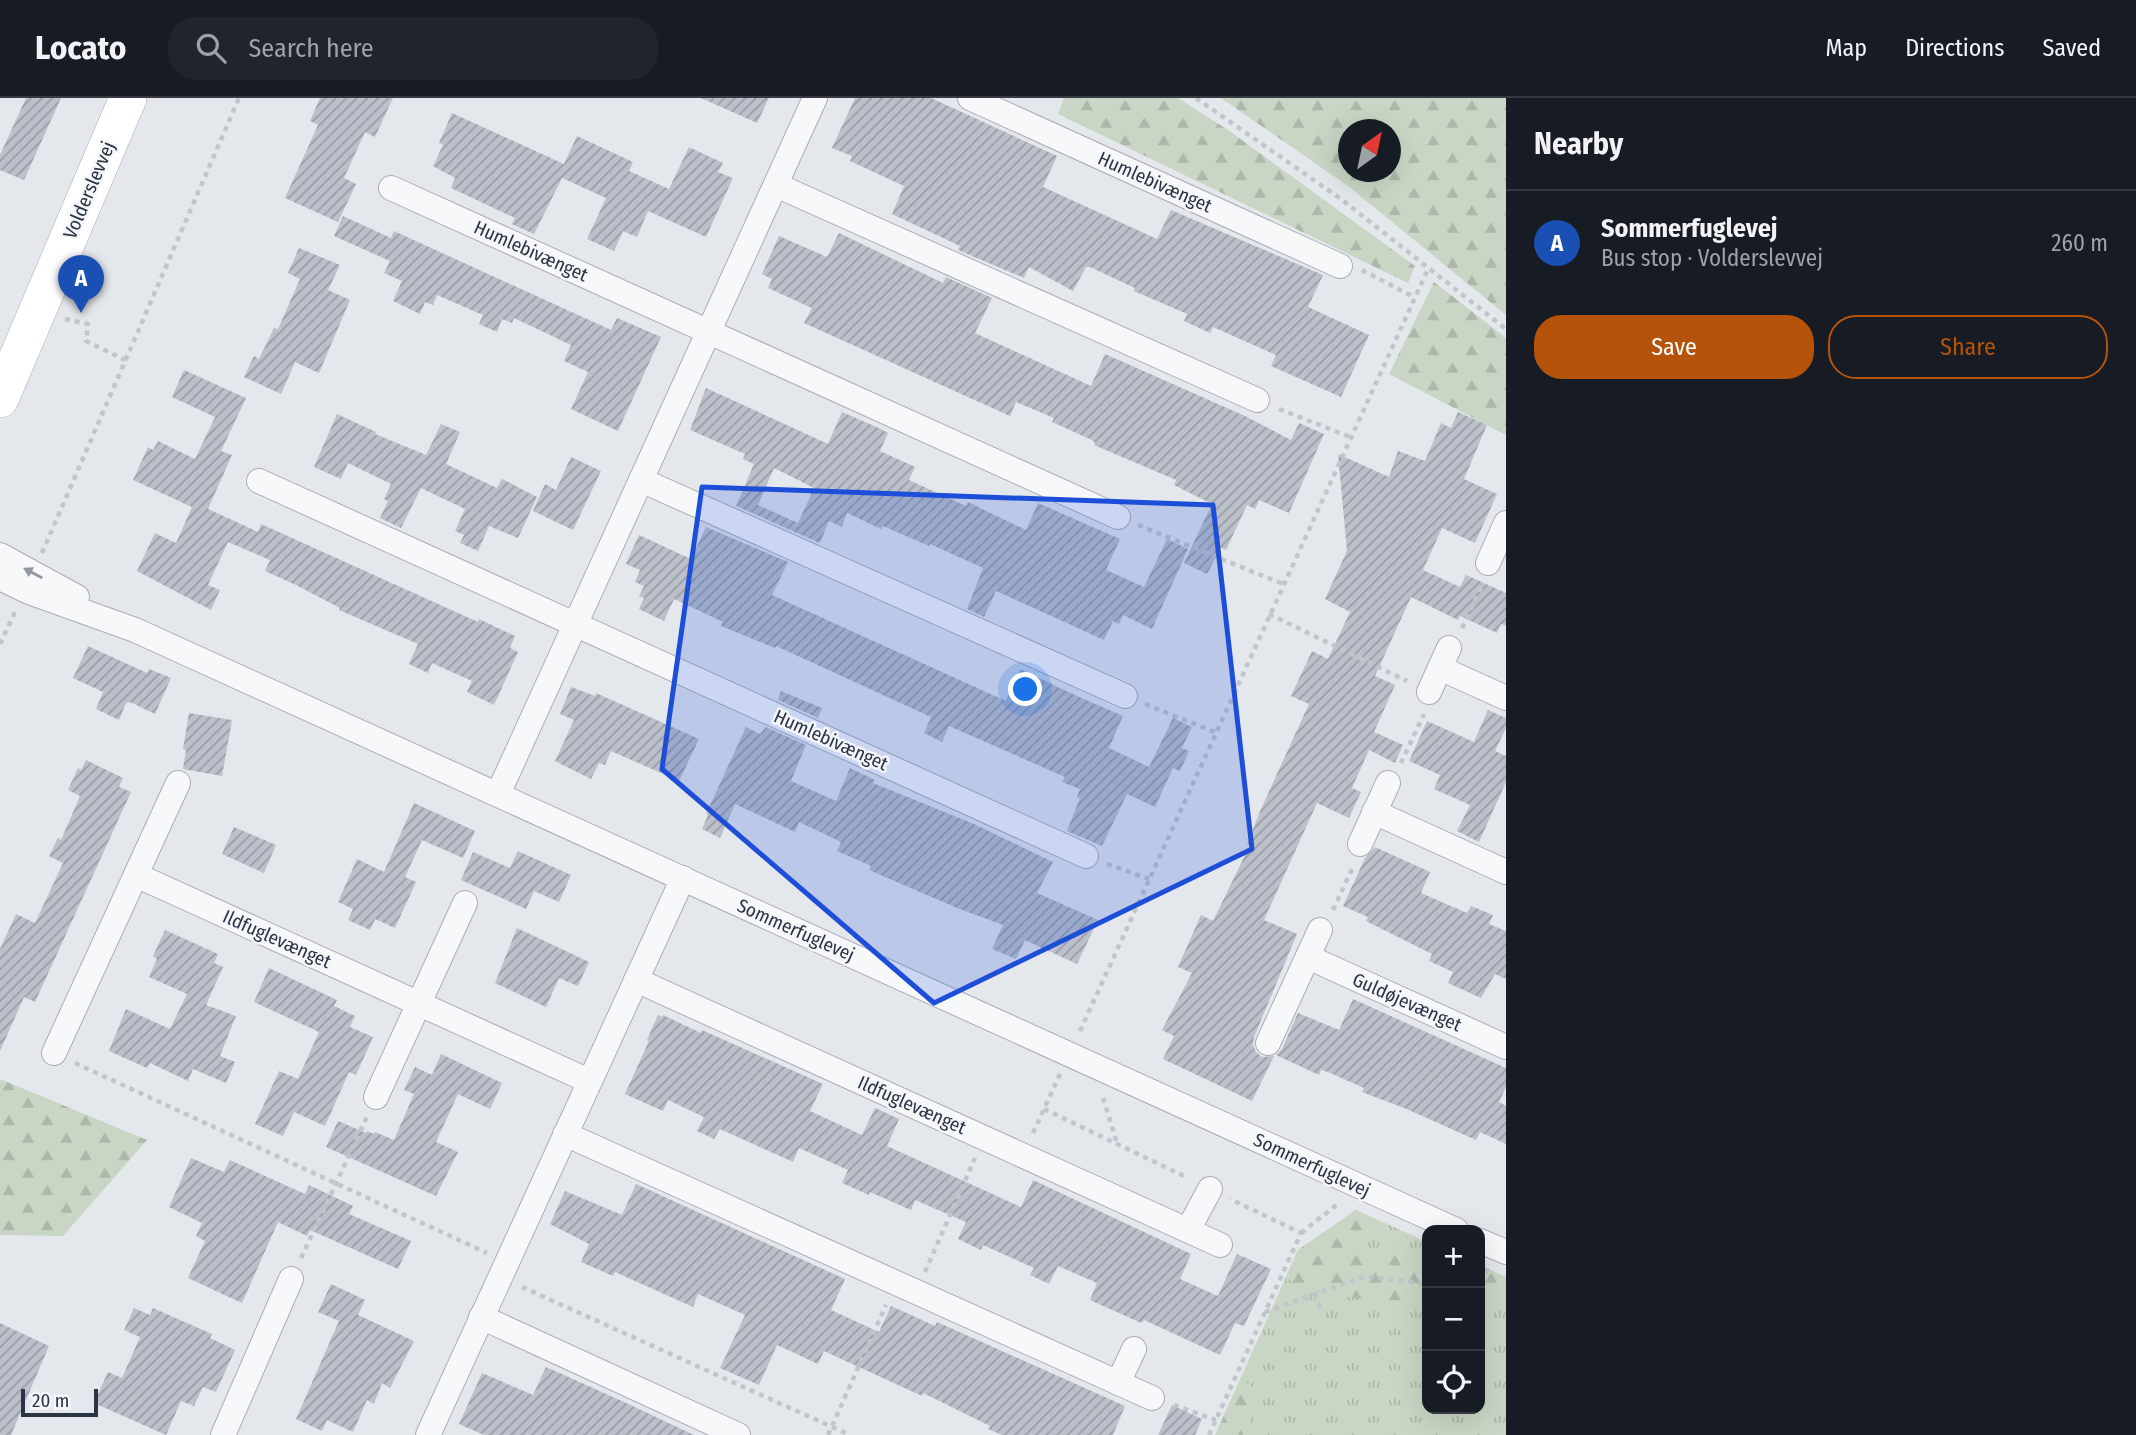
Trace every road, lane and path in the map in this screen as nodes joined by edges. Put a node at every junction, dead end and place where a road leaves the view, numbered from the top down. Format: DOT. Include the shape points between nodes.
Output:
graph roads {
  1 [pos="128,98"];
  2 [pos="239,98"];
  3 [pos="815,98"];
  4 [pos="970,98"];
  5 [pos="1196,98"];
  6 [pos="776,185"];
  7 [pos="391,188"];
  8 [pos="1340,266"];
  9 [pos="1429,267"];
  10 [pos="1414,297"];
  11 [pos="37,311"];
  12 [pos="1506,329"];
  13 [pos="708,332"];
  14 [pos="125,360"];
  15 [pos="0,399"];
  16 [pos="1256,400"];
  17 [pos="1350,437"];
  18 [pos="641,480"];
  19 [pos="258,481"];
  20 [pos="1118,517"];
  21 [pos="1506,523"];
  22 [pos="0,555"];
  23 [pos="1488,563"];
  24 [pos="0,578"];
  25 [pos="30,581"];
  26 [pos="1283,584"];
  27 [pos="1269,614"];
  28 [pos="576,624"];
  29 [pos="0,644"];
  30 [pos="1444,658"];
  31 [pos="1429,692"];
  32 [pos="1125,696"];
  33 [pos="1506,698"];
  34 [pos="1215,732"];
  35 [pos="177,783"];
  36 [pos="1388,783"];
  37 [pos="498,794"];
  38 [pos="1374,812"];
  39 [pos="1360,844"];
  40 [pos="1086,856"];
  41 [pos="1506,872"];
  42 [pos="136,875"];
  43 [pos="682,878"];
  44 [pos="1149,878"];
  45 [pos="465,903"];
  46 [pos="1320,930"];
  47 [pos="1308,957"];
  48 [pos="636,980"];
  49 [pos="419,1004"];
  50 [pos="1269,1043"];
  51 [pos="1506,1047"];
  52 [pos="54,1053"];
  53 [pos="1070,1053"];
  54 [pos="1093,1064"];
  55 [pos="589,1081"];
  56 [pos="376,1097"];
  57 [pos="1044,1109"];
  58 [pos="565,1134"];
  59 [pos="983,1137"];
  60 [pos="1117,1144"];
  61 [pos="337,1184"];
  62 [pos="1360,1187"];
  63 [pos="1210,1189"];
  64 [pos="1445,1225"];
  65 [pos="1188,1230"];
  66 [pos="1301,1233"];
  67 [pos="1220,1245"];
  68 [pos="503,1269"];
  69 [pos="291,1279"];
  70 [pos="1422,1283"];
  71 [pos="906,1287"];
  72 [pos="1315,1294"];
  73 [pos="1320,1308"];
  74 [pos="1265,1312"];
  75 [pos="481,1317"];
  76 [pos="1134,1349"];
  77 [pos="1118,1383"];
  78 [pos="1152,1398"];
  79 [pos="1216,1420"];
  80 [pos="831,1427"];
  81 [pos="223,1435"];
  82 [pos="428,1435"];
  83 [pos="738,1435"];
  84 [pos="828,1435"];
  85 [pos="850,1435"];
  1 -- 11 [label="street, Volderslevvej"];
  2 -- 14 [label="path"];
  3 -- 6 [label="street"];
  4 -- 8 [label="street, Humlebivænget"];
  5 -- 9 [label="path"];
  6 -- 13 [label="street"];
  6 -- 16 [label="street"];
  7 -- 13 [label="street, Humlebivænget"];
  8 -- 10 [label="path" via="1360,269"];
  9 -- 10 [label="path"];
  9 -- 12 [label="path"];
  10 -- 17 [label="path"];
  11 -- 14 [label="path" via="88,324 86,341"];
  11 -- 15 [label="street, Volderslevvej"];
  13 -- 18 [label="street"];
  13 -- 20 [label="street, Humlebivænget"];
  14 -- 25 [label="path"];
  16 -- 17 [label="path"];
  17 -- 26 [label="path"];
  18 -- 28 [label="street"];
  18 -- 32 [label="street"];
  19 -- 28 [label="street, Humlebivænget"];
  20 -- 26 [label="path"];
  21 -- 23 [label="street"];
  25 -- 22 [label="street, Sommerfuglevej, one-way"];
  23 -- 30 [label="path" via="1488,573"];
  24 -- 25 [label="street, Sommerfuglevej"];
  25 -- 29 [label="path"];
  25 -- 37 [label="street, Sommerfuglevej"];
  26 -- 27 [label="path"];
  27 -- 31 [label="path"];
  27 -- 34 [label="path"];
  28 -- 37 [label="street"];
  28 -- 40 [label="street, Humlebivænget"];
  30 -- 31 [label="street"];
  30 -- 33 [label="street"];
  31 -- 36 [label="path" via="1430,700 1393,781"];
  32 -- 34 [label="path"];
  34 -- 44 [label="path"];
  35 -- 42 [label="street"];
  36 -- 38 [label="street"];
  37 -- 43 [label="street, Sommerfuglevej"];
  38 -- 39 [label="street"];
  38 -- 41 [label="street"];
  39 -- 46 [label="path" via="1326,927"];
  40 -- 44 [label="path"];
  42 -- 49 [label="street, Ildfuglevænget"];
  42 -- 52 [label="street"];
  43 -- 48 [label="street"];
  43 -- 53 [label="street, Sommerfuglevej"];
  44 -- 53 [label="path"];
  45 -- 49 [label="street"];
  46 -- 47 [label="street"];
  47 -- 50 [label="street"];
  47 -- 51 [label="street, Guldøjevænget"];
  48 -- 55 [label="street"];
  48 -- 59 [label="street, Ildfuglevænget"];
  49 -- 55 [label="street, Ildfuglevænget"];
  49 -- 56 [label="street"];
  52 -- 61 [label="path"];
  53 -- 54 [label="street, Sommerfuglevej"];
  53 -- 57 [label="path"];
  54 -- 60 [label="path"];
  54 -- 62 [label="street, Sommerfuglevej"];
  55 -- 58 [label="street"];
  56 -- 61 [label="path"];
  58 -- 68 [label="street"];
  58 -- 71 [label="street"];
  59 -- 65 [label="street, Ildfuglevænget"];
  59 -- 71 [label="path"];
  61 -- 68 [label="path"];
  61 -- 69 [label="path"];
  62 -- 64 [label="street, Sommerfuglevej"];
  62 -- 66 [label="path"];
  63 -- 65 [label="street"];
  65 -- 67 [label="street, Ildfuglevænget"];
  68 -- 75 [label="street"];
  68 -- 80 [label="path"];
  69 -- 81 [label="street"];
  70 -- 72 [label="path" via="1366,1276"];
  71 -- 77 [label="street"];
  71 -- 80 [label="path"];
  72 -- 73 [label="path"];
  72 -- 74 [label="path"];
  75 -- 82 [label="street"];
  75 -- 83 [label="street"];
  76 -- 77 [label="street"];
  77 -- 78 [label="street"];
  78 -- 79 [label="path"];
  80 -- 84 [label="path"];
  80 -- 85 [label="path"];
}
